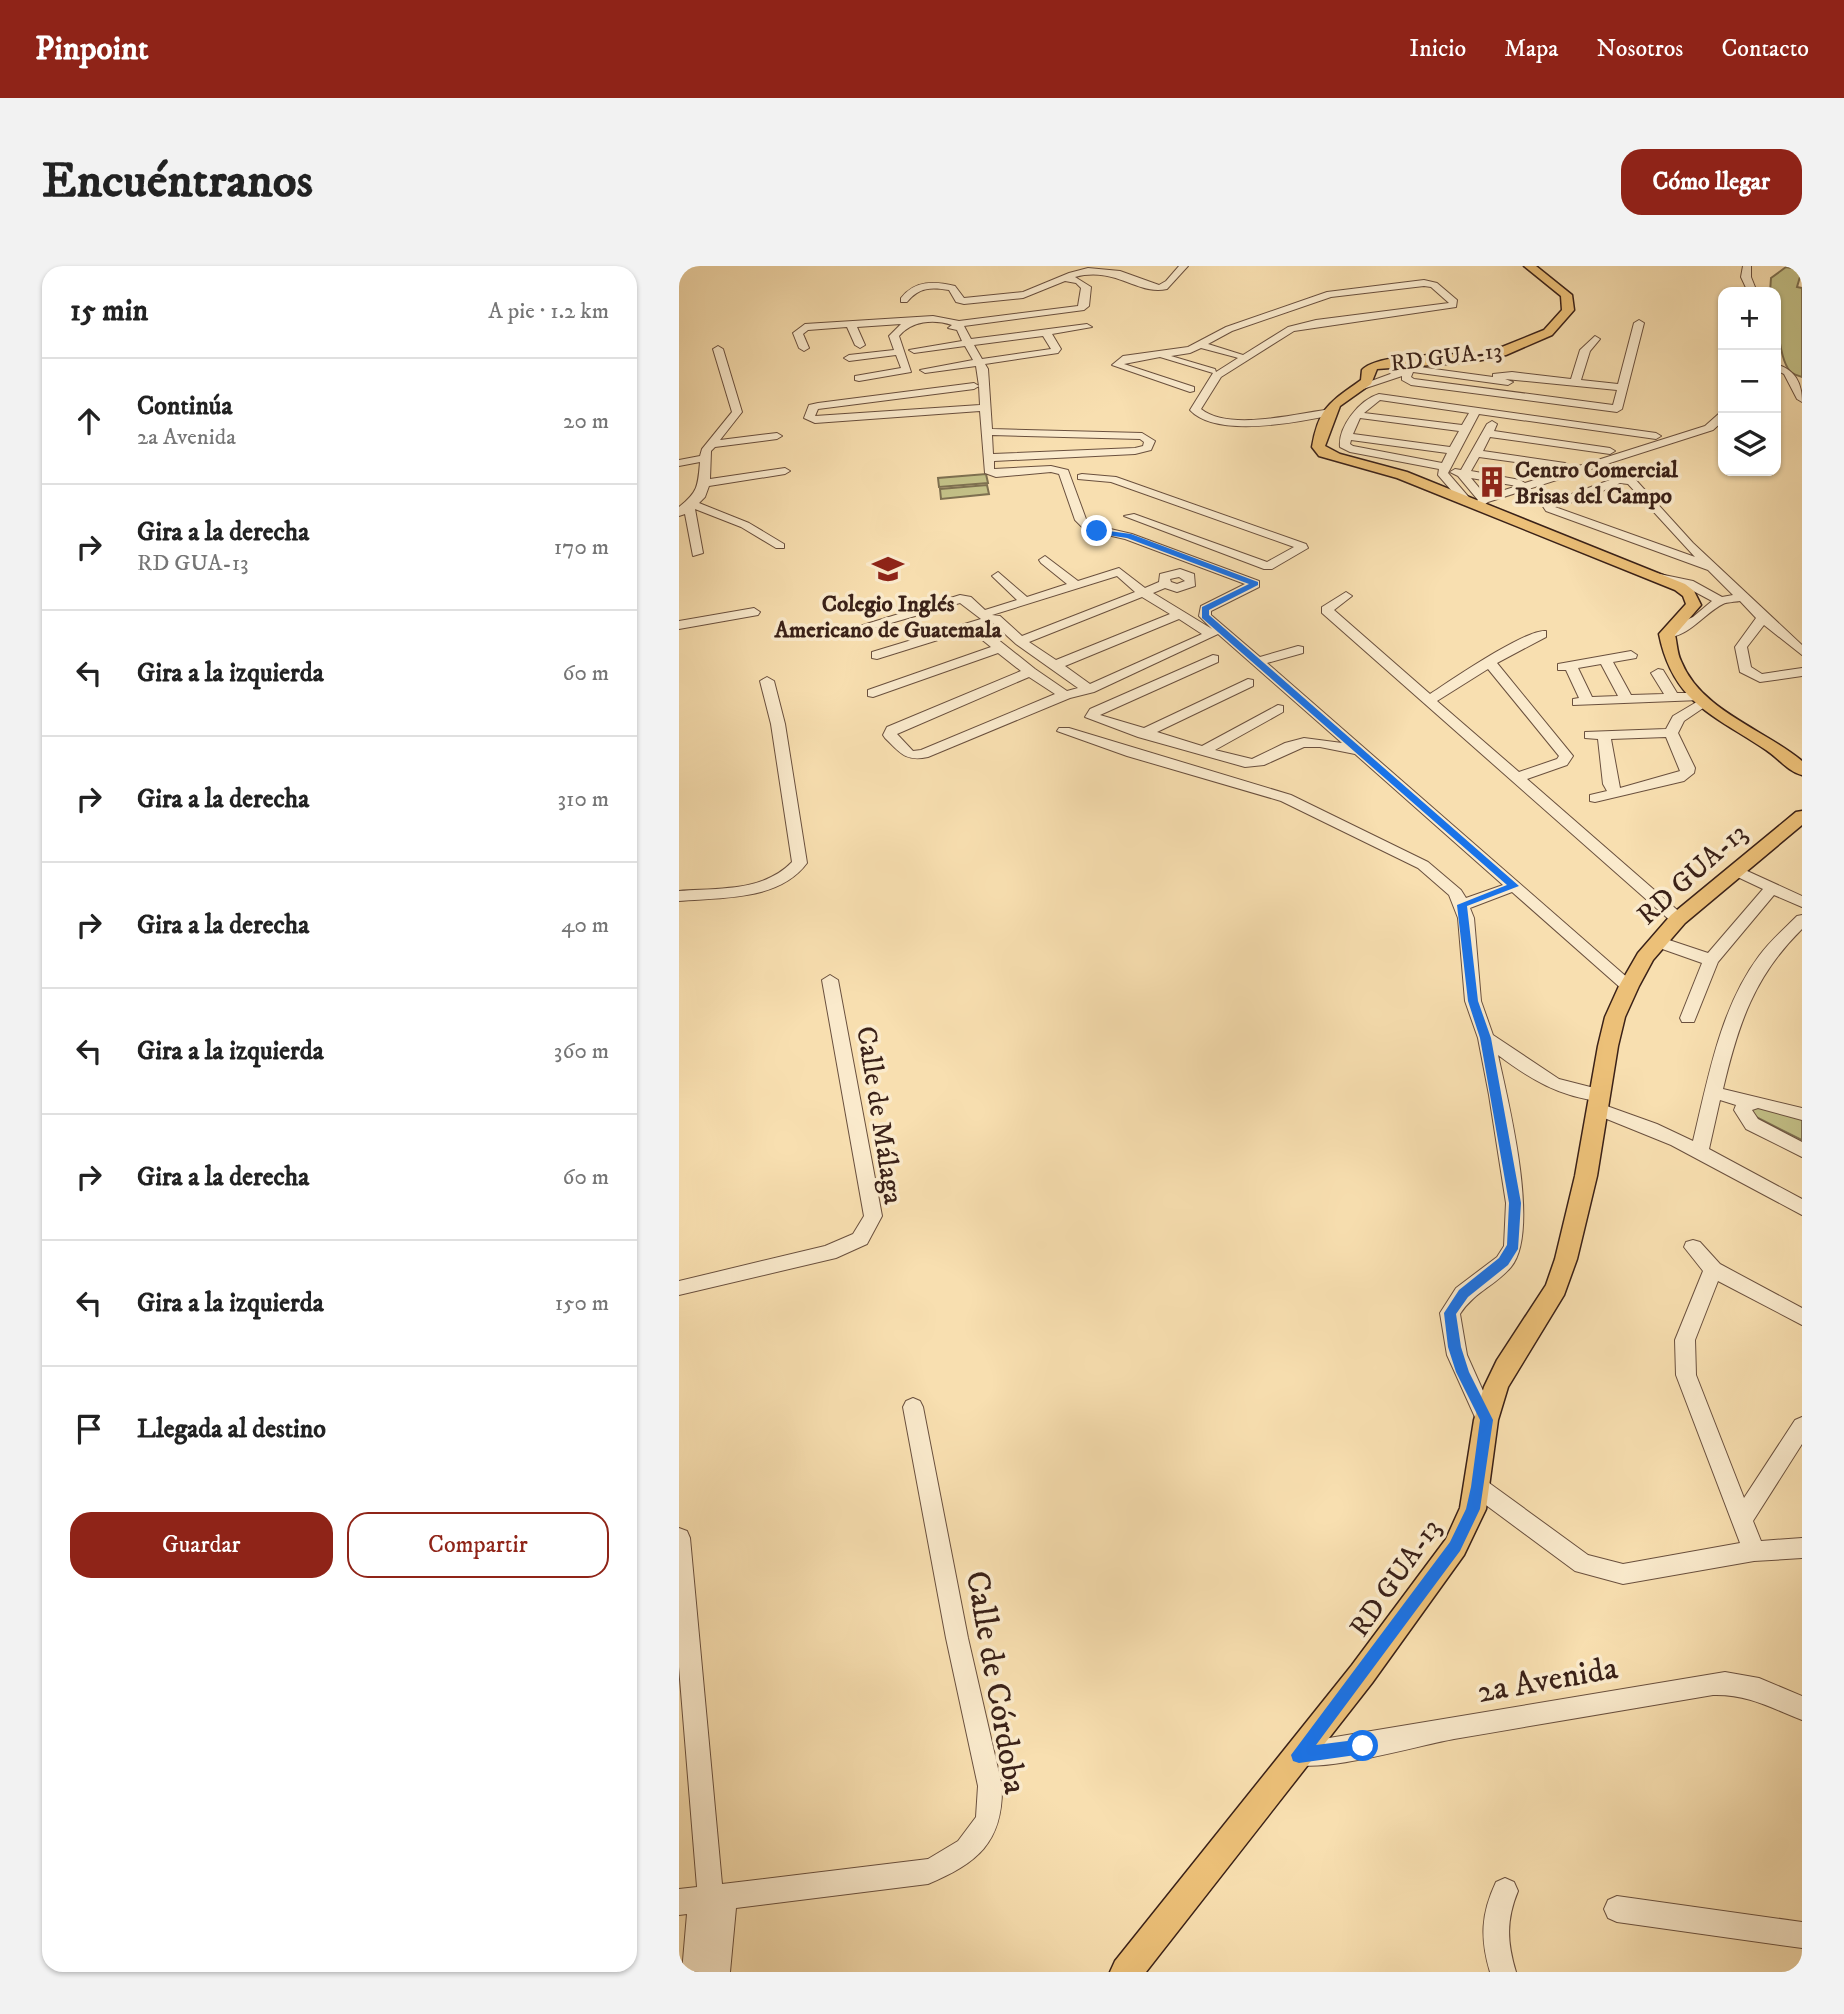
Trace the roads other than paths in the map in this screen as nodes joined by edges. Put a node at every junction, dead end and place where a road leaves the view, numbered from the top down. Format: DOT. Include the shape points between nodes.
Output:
graph roads {
  1 [pos="1184,266"];
  2 [pos="1529,266"];
  3 [pos="1747,266"];
  4 [pos="1066,278"];
  5 [pos="1387,287"];
  6 [pos="1751,287"];
  7 [pos="1395,295"];
  8 [pos="904,300"];
  9 [pos="1313,300"];
  10 [pos="1404,303"];
  11 [pos="1361,304"];
  12 [pos="1281,310"];
  13 [pos="1413,311"];
  14 [pos="923,321"];
  15 [pos="1255,321"];
  16 [pos="1330,321"];
  17 [pos="850,323"];
  18 [pos="1639,323"];
  19 [pos="1300,326"];
  20 [pos="956,327"];
  21 [pos="1087,327"];
  22 [pos="1229,329"];
  23 [pos="1287,331"];
  24 [pos="1046,332"];
  25 [pos="1595,339"];
  26 [pos="1266,340"];
  27 [pos="965,343"];
  28 [pos="860,345"];
  29 [pos="1201,345"];
  30 [pos="804,348"];
  31 [pos="718,349"];
  32 [pos="914,350"];
  33 [pos="900,352"];
  34 [pos="1238,355"];
  35 [pos="1162,356"];
  36 [pos="849,358"];
  37 [pos="1781,369"];
  38 [pos="925,370"];
  39 [pos="977,371"];
  40 [pos="1211,371"];
  41 [pos="1403,371"];
  42 [pos="859,378"];
  43 [pos="1510,379"];
  44 [pos="1575,383"];
  45 [pos="1360,387"];
  46 [pos="1624,388"];
  47 [pos="949,389"];
  48 [pos="1190,389"];
  49 [pos="1499,394"];
  50 [pos="1802,399"];
  51 [pos="985,408"];
  52 [pos="951,410"];
  53 [pos="1475,411"];
  54 [pos="1332,412"];
  55 [pos="1358,415"];
  56 [pos="1497,415"];
  57 [pos="1718,421"];
  58 [pos="1465,429"];
  59 [pos="987,432"];
  60 [pos="1077,433"];
  61 [pos="1487,433"];
  62 [pos="777,436"];
  63 [pos="1347,436"];
  64 [pos="1656,436"];
  65 [pos="714,444"];
  66 [pos="1453,451"];
  67 [pos="1610,451"];
  68 [pos="1082,452"];
  69 [pos="1476,453"];
  70 [pos="705,458"];
  71 [pos="988,458"];
  72 [pos="679,463"];
  73 [pos="1565,466"];
  74 [pos="785,471"];
  75 [pos="1444,472"];
  76 [pos="1463,475"];
  77 [pos="1081,477"];
  78 [pos="704,483"];
  79 [pos="1520,483"];
  80 [pos="1174,501"];
  81 [pos="1476,503"];
  82 [pos="687,508"];
  83 [pos="1130,516"];
  84 [pos="1106,524"];
  85 [pos="780,546"];
  86 [pos="697,553"];
  87 [pos="1045,560"];
  88 [pos="1268,566"];
  89 [pos="1713,568"];
  90 [pos="1654,575"];
  91 [pos="998,576"];
  92 [pos="1076,584"];
  93 [pos="1255,584"];
  94 [pos="1144,593"];
  95 [pos="1742,594"];
  96 [pos="1346,596"];
  97 [pos="1191,597"];
  98 [pos="1717,598"];
  99 [pos="1025,601"];
  100 [pos="748,613"];
  101 [pos="1181,614"];
  102 [pos="986,617"];
  103 [pos="1763,617"];
  104 [pos="679,625"];
  105 [pos="972,625"];
  106 [pos="852,630"];
  107 [pos="1542,634"];
  108 [pos="1667,634"];
  109 [pos="1020,641"];
  110 [pos="999,648"];
  111 [pos="1299,650"];
  112 [pos="1802,651"];
  113 [pos="877,654"];
  114 [pos="1631,655"];
  115 [pos="1213,659"];
  116 [pos="1605,660"];
  117 [pos="1258,662"];
  118 [pos="1490,663"];
  119 [pos="1054,666"];
  120 [pos="1030,672"];
  121 [pos="1802,672"];
  122 [pos="1658,673"];
  123 [pos="1248,683"];
  124 [pos="768,686"];
  125 [pos="1089,689"];
  126 [pos="873,693"];
  127 [pos="1065,695"];
  128 [pos="1672,696"];
  129 [pos="1626,699"];
  130 [pos="1702,699"];
  131 [pos="1429,700"];
  132 [pos="1278,709"];
  133 [pos="1064,731"];
  134 [pos="1671,733"];
  135 [pos="1147,735"];
  136 [pos="1204,750"];
  137 [pos="1359,751"];
  138 [pos="1132,753"];
  139 [pos="1802,770"];
  140 [pos="1517,778"];
  141 [pos="1616,793"];
  142 [pos="1595,798"];
  143 [pos="1802,816"];
  144 [pos="1734,870"];
  145 [pos="1514,886"];
  146 [pos="1772,888"];
  147 [pos="679,896"];
  148 [pos="1802,902"];
  149 [pos="1462,905"];
  150 [pos="1678,919"];
  151 [pos="1802,920"];
  152 [pos="1657,942"];
  153 [pos="1711,960"];
  154 [pos="830,980"];
  155 [pos="1629,986"];
  156 [pos="1688,1018"];
  157 [pos="1486,1038"];
  158 [pos="1713,1096"];
  159 [pos="1599,1102"];
  160 [pos="1745,1106"];
  161 [pos="1802,1114"];
  162 [pos="1802,1150"];
  163 [pos="1700,1151"];
  164 [pos="1802,1199"];
  165 [pos="1802,1208"];
  166 [pos="1693,1247"];
  167 [pos="1713,1269"];
  168 [pos="679,1288"];
  169 [pos="1802,1317"];
  170 [pos="914,1416"];
  171 [pos="1486,1420"];
  172 [pos="1802,1426"];
  173 [pos="1478,1487"];
  174 [pos="1743,1518"];
  175 [pos="679,1538"];
  176 [pos="1802,1548"];
  177 [pos="1754,1550"];
  178 [pos="1802,1709"];
  179 [pos="1299,1755"];
  180 [pos="1504,1891"];
  181 [pos="703,1899"];
  182 [pos="1617,1909"];
  183 [pos="1802,1935"];
  184 [pos="695,1972"];
  185 [pos="717,1972"];
  186 [pos="1126,1972"];
  187 [pos="1503,1972"];
  1 -- 4 [label="street" via="1161,287 1093,271"];
  2 -- 45 [label="main road, RD GUA-13" via="1561,289 1568,301 1568,310 1544,337 1503,352 1373,366"];
  3 -- 6 [label="street"];
  4 -- 8 [label="street" via="1050,281 1030,294 964,301 950,287 927,285 912,290"];
  4 -- 20 [label="street" via="1083,283 1084,306"];
  5 -- 7 [label="street"];
  5 -- 11 [label="street"];
  5 -- 13 [label="street" via="1430,283 1454,302"];
  9 -- 11 [label="street"];
  9 -- 12 [label="street"];
  9 -- 16 [label="street"];
  10 -- 13 [label="street"];
  11 -- 13 [label="street"];
  11 -- 16 [label="street"];
  12 -- 15 [label="street"];
  12 -- 19 [label="street"];
  14 -- 17 [label="street"];
  14 -- 20 [label="street" via="949,320"];
  14 -- 33 [label="street" via="895,333"];
  15 -- 22 [label="street"];
  15 -- 23 [label="street"];
  16 -- 19 [label="street"];
  17 -- 28 [label="street"];
  17 -- 30 [label="street" via="800,329"];
  18 -- 46 [label="street"];
  19 -- 23 [label="street"];
  20 -- 27 [label="street"];
  21 -- 24 [label="street"];
  22 -- 26 [label="street"];
  22 -- 29 [label="street"];
  23 -- 54 [label="street" via="1217,375 1195,411 1243,424"];
  24 -- 27 [label="street"];
  24 -- 39 [label="street" via="1056,349 1053,352"];
  25 -- 44 [label="street" via="1585,350"];
  27 -- 32 [label="street"];
  27 -- 39 [label="street"];
  29 -- 34 [label="street"];
  29 -- 35 [label="street"];
  31 -- 65 [label="street" via="737,410"];
  33 -- 36 [label="street"];
  33 -- 42 [label="street" via="906,371"];
  35 -- 40 [label="street"];
  35 -- 48 [label="street" via="1123,359 1118,365"];
  37 -- 50 [label="street" via="1788,372"];
  38 -- 39 [label="street"];
  39 -- 47 [label="street"];
  39 -- 51 [label="street"];
  41 -- 43 [label="street"];
  41 -- 45 [label="street"];
  41 -- 49 [label="street" via="1409,373 1409,381"];
  43 -- 44 [label="street"];
  43 -- 49 [label="street"];
  44 -- 46 [label="street"];
  45 -- 54 [label="main road, RD GUA-13" via="1338,400"];
  46 -- 49 [label="street" via="1617,409"];
  47 -- 52 [label="street"];
  47 -- 52 [label="street" via="813,407 809,418"];
  51 -- 52 [label="street"];
  51 -- 59 [label="street"];
  53 -- 55 [label="street" via="1376,397"];
  53 -- 56 [label="street"];
  53 -- 58 [label="street"];
  54 -- 81 [label="main road, RD GUA-13" via="1319,441 1324,453"];
  55 -- 58 [label="street"];
  55 -- 63 [label="street"];
  56 -- 61 [label="street"];
  56 -- 64 [label="street"];
  57 -- 81 [label="street"];
  58 -- 66 [label="street"];
  59 -- 60 [label="street"];
  59 -- 71 [label="street"];
  60 -- 68 [label="street"];
  60 -- 68 [label="street" via="1142,436 1150,441 1144,450"];
  61 -- 67 [label="street"];
  61 -- 69 [label="street"];
  62 -- 65 [label="street"];
  63 -- 66 [label="street"];
  63 -- 75 [label="street" via="1344,445 1350,449"];
  65 -- 70 [label="street"];
  66 -- 75 [label="street"];
  68 -- 71 [label="street"];
  69 -- 73 [label="street"];
  69 -- 76 [label="street"];
  70 -- 72 [label="street"];
  70 -- 78 [label="street"];
  71 -- 93 [label="street" via="991,473 1064,472 1083,525 1128,536"];
  74 -- 78 [label="street"];
  75 -- 76 [label="street"];
  75 -- 81 [label="street"];
  76 -- 79 [label="street"];
  76 -- 81 [label="street"];
  77 -- 80 [label="street" via="1112,479"];
  78 -- 82 [label="street" via="701,494"];
  80 -- 83 [label="street"];
  80 -- 88 [label="street" via="1302,546"];
  81 -- 90 [label="main road, RD GUA-13"];
  82 -- 85 [label="street" via="745,525"];
  82 -- 86 [label="street"];
  83 -- 84 [label="street"];
  83 -- 88 [label="street"];
  87 -- 92 [label="street"];
  88 -- 93 [label="street" via="1268,574"];
  89 -- 89 [label="street" via="1550,509 1548,505 1618,480 1631,481"];
  89 -- 95 [label="street"];
  90 -- 98 [label="street" via="1671,577"];
  90 -- 108 [label="main road, RD GUA-13" via="1680,587 1694,604"];
  91 -- 99 [label="street"];
  92 -- 94 [label="street" via="1119,572"];
  92 -- 99 [label="street"];
  93 -- 97 [label="street"];
  94 -- 97 [label="street"];
  94 -- 101 [label="street"];
  94 -- 109 [label="street"];
  95 -- 98 [label="street"];
  95 -- 103 [label="street"];
  96 -- 131 [label="street" via="1326,610"];
  97 -- 117 [label="street"];
  98 -- 108 [label="street" via="1697,620"];
  99 -- 102 [label="street"];
  100 -- 104 [label="street"];
  101 -- 119 [label="street"];
  101 -- 125 [label="street" via="1209,630 1210,637"];
  102 -- 105 [label="street"];
  102 -- 106 [label="street" via="960,598"];
  102 -- 109 [label="street" via="996,619"];
  103 -- 112 [label="street"];
  103 -- 121 [label="street" via="1741,647 1745,669 1761,678"];
  105 -- 110 [label="street"];
  105 -- 113 [label="street"];
  107 -- 118 [label="street"];
  108 -- 130 [label="main road" via="1672,662"];
  109 -- 119 [label="street"];
  110 -- 120 [label="street"];
  110 -- 126 [label="street"];
  111 -- 117 [label="street"];
  114 -- 116 [label="street"];
  115 -- 135 [label="street" via="1092,714 1095,719"];
  116 -- 129 [label="street"];
  116 -- 129 [label="street" via="1567,666 1583,702"];
  117 -- 137 [label="street"];
  118 -- 131 [label="street"];
  118 -- 140 [label="street" via="1566,757"];
  119 -- 125 [label="street"];
  120 -- 127 [label="street"];
  120 -- 127 [label="street" via="892,730 890,735 910,755 917,756"];
  122 -- 128 [label="street"];
  123 -- 135 [label="street"];
  124 -- 147 [label="street" via="800,863 772,885"];
  125 -- 127 [label="street"];
  128 -- 129 [label="street"];
  128 -- 130 [label="street"];
  130 -- 134 [label="street" via="1678,719"];
  130 -- 139 [label="main road"];
  131 -- 140 [label="street"];
  132 -- 136 [label="street"];
  133 -- 138 [label="street"];
  134 -- 141 [label="street" via="1687,773"];
  134 -- 141 [label="street" via="1597,735"];
  135 -- 136 [label="street"];
  135 -- 138 [label="street"];
  136 -- 137 [label="street" via="1252,763 1298,743"];
  137 -- 145 [label="street"];
  138 -- 149 [label="street" via="1276,794 1317,811 1423,865 1451,887"];
  140 -- 150 [label="street"];
  141 -- 142 [label="street"];
  143 -- 144 [label="main road, RD GUA-13"];
  144 -- 146 [label="street"];
  144 -- 150 [label="main road, RD GUA-13"];
  145 -- 149 [label="street"];
  145 -- 155 [label="street"];
  146 -- 148 [label="street"];
  146 -- 153 [label="street"];
  149 -- 157 [label="street" via="1473,1001"];
  150 -- 152 [label="main road, RD GUA-13"];
  151 -- 158 [label="street" via="1759,967"];
  152 -- 153 [label="street"];
  152 -- 155 [label="main road, RD GUA-13"];
  153 -- 156 [label="street"];
  154 -- 168 [label="street, Calle de Málaga" via="873,1216 860,1239 829,1253"];
  155 -- 159 [label="main road, RD GUA-13" via="1615,1017"];
  157 -- 159 [label="street" via="1554,1084"];
  157 -- 171 [label="street" via="1515,1203 1513,1245 1498,1268 1463,1293 1450,1313 1454,1347"];
  158 -- 160 [label="street"];
  158 -- 163 [label="street"];
  159 -- 163 [label="street"];
  159 -- 171 [label="main road, RD GUA-13" via="1586,1176 1556,1288 1505,1367"];
  160 -- 161 [label="street" via="1758,1102"];
  160 -- 162 [label="street" via="1752,1124"];
  163 -- 164 [label="street"];
  163 -- 165 [label="street"];
  166 -- 167 [label="street"];
  167 -- 169 [label="street"];
  167 -- 174 [label="street" via="1685,1340 1686,1375"];
  170 -- 181 [label="street, Calle de Córdoba" via="990,1786 987,1822 960,1857 928,1871"];
  171 -- 173 [label="main road, RD GUA-13"];
  172 -- 174 [label="street"];
  173 -- 177 [label="street" via="1583,1564 1623,1574"];
  173 -- 179 [label="main road, RD GUA-13" via="1455,1547"];
  174 -- 177 [label="street"];
  175 -- 181 [label="street"];
  176 -- 177 [label="street"];
  178 -- 179 [label="street, 2a Avenida" via="1751,1686 1722,1684"];
  179 -- 186 [label="main road, RD GUA-13"];
  180 -- 187 [label="street" via="1493,1921"];
  181 -- 184 [label="street"];
  181 -- 185 [label="street"];
  182 -- 183 [label="street"];
}
